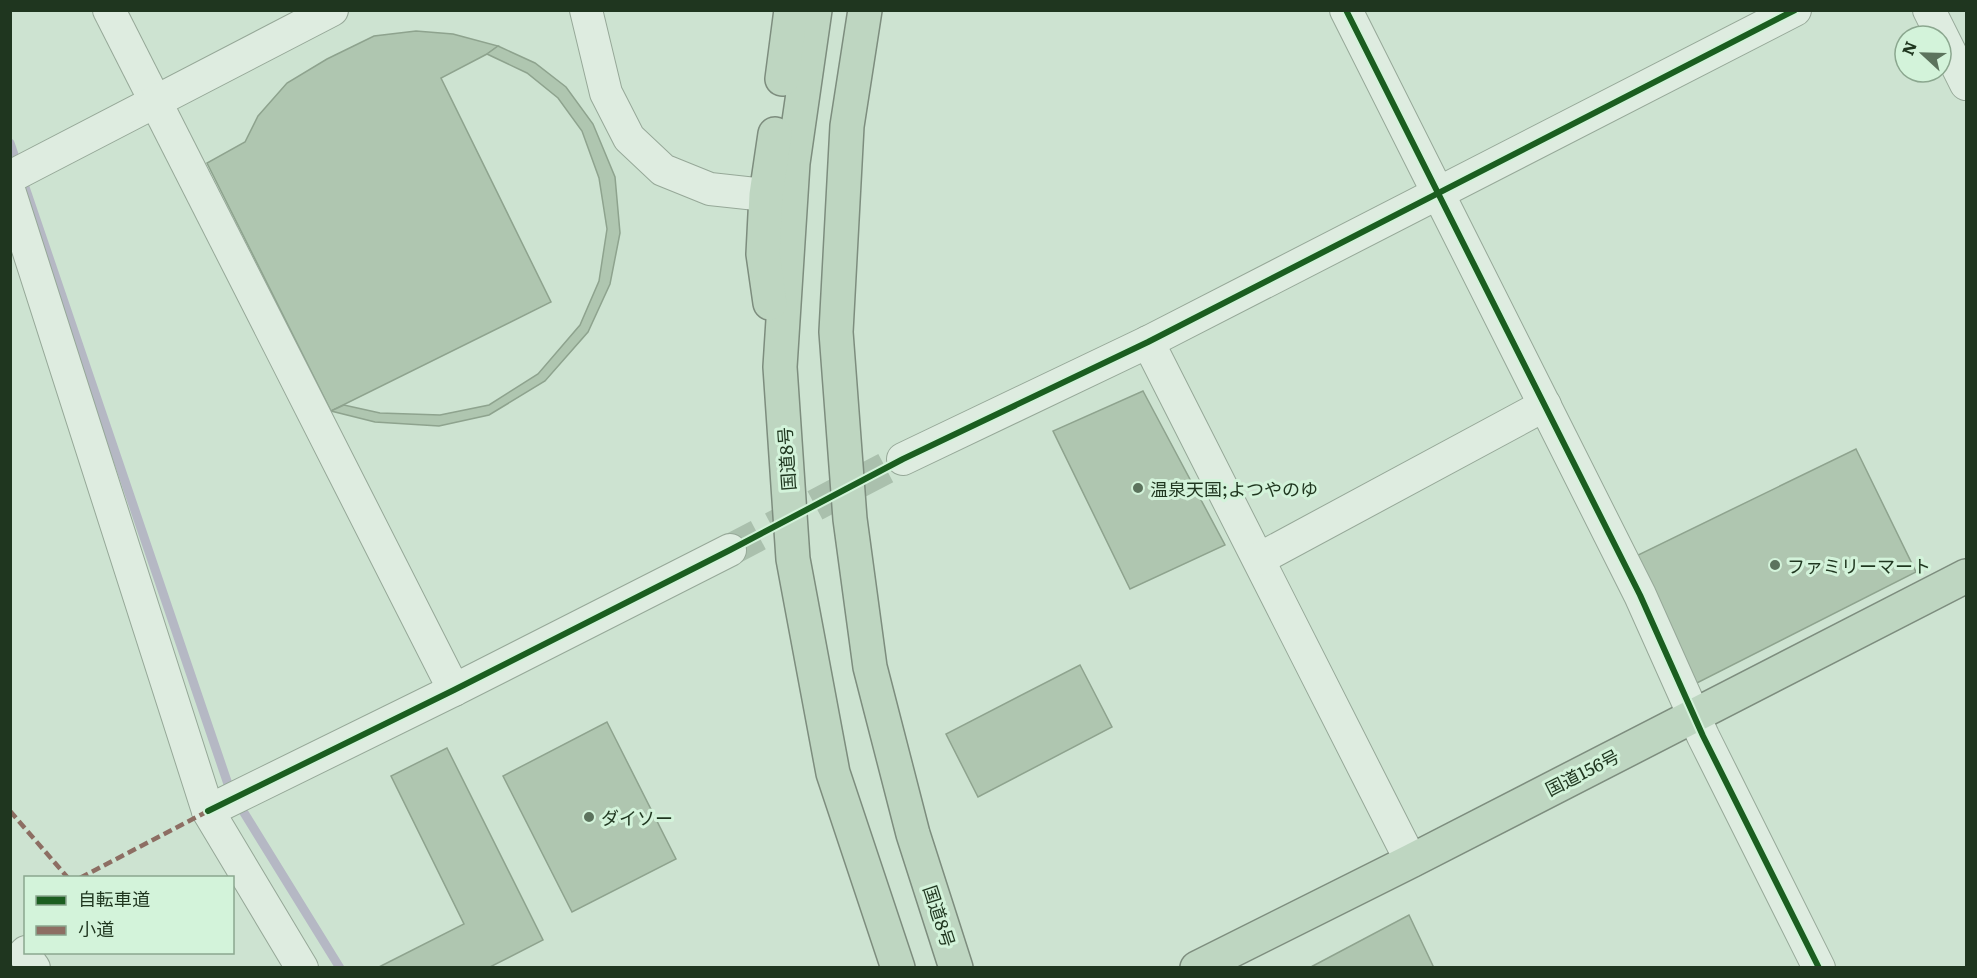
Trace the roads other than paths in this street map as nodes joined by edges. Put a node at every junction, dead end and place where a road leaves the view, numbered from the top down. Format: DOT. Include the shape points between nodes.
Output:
graph roads {
  1 [pos="109,10"];
  2 [pos="332,10"];
  3 [pos="586,10"];
  4 [pos="791,10"];
  5 [pos="814,10"];
  6 [pos="865,10"];
  7 [pos="1346,10"];
  8 [pos="1795,10"];
  9 [pos="1929,10"];
  10 [pos="1966,84"];
  11 [pos="156,102"];
  12 [pos="10,177"];
  13 [pos="10,193"];
  14 [pos="1439,193"];
  15 [pos="766,195"];
  16 [pos="1148,342"];
  17 [pos="780,367"];
  18 [pos="1545,405"];
  19 [pos="903,459"];
  20 [pos="730,550"];
  21 [pos="1259,559"];
  22 [pos="1966,576"];
  23 [pos="454,690"];
  24 [pos="1694,715"];
  25 [pos="208,811"];
  26 [pos="1411,861"];
  27 [pos="24,954"];
  28 [pos="34,968"];
  29 [pos="302,968"];
  30 [pos="898,968"];
  31 [pos="956,968"];
  32 [pos="1197,968"];
  33 [pos="1819,968"];
  1 -- 11 [label="street"];
  2 -- 11 [label="street"];
  3 -- 15 [label="street" via="606,93 629,138 663,170 710,189"];
  4 -- 15 [label="highway"];
  5 -- 17 [label="highway, 国道8号" via="793,163"];
  6 -- 31 [label="highway, 国道8号" via="847,126 836,332 850,519 870,667 913,834"];
  7 -- 14 [label="street"];
  8 -- 14 [label="street"];
  9 -- 10 [label="street"];
  11 -- 12 [label="street"];
  11 -- 23 [label="street"];
  13 -- 25 [label="street"];
  14 -- 16 [label="street"];
  14 -- 18 [label="street"];
  15 -- 17 [label="highway" via="763,254"];
  16 -- 19 [label="street"];
  16 -- 21 [label="street"];
  17 -- 30 [label="highway, 国道8号" via="793,559 831,762"];
  18 -- 21 [label="street"];
  18 -- 24 [label="street" via="1640,595"];
  20 -- 23 [label="street"];
  21 -- 26 [label="street"];
  22 -- 24 [label="highway, 国道156号"];
  23 -- 25 [label="street"];
  24 -- 26 [label="highway, 国道156号"];
  24 -- 33 [label="street"];
  25 -- 29 [label="street"];
  26 -- 32 [label="highway, 国道156号"];
  27 -- 28 [label="street"];
}
